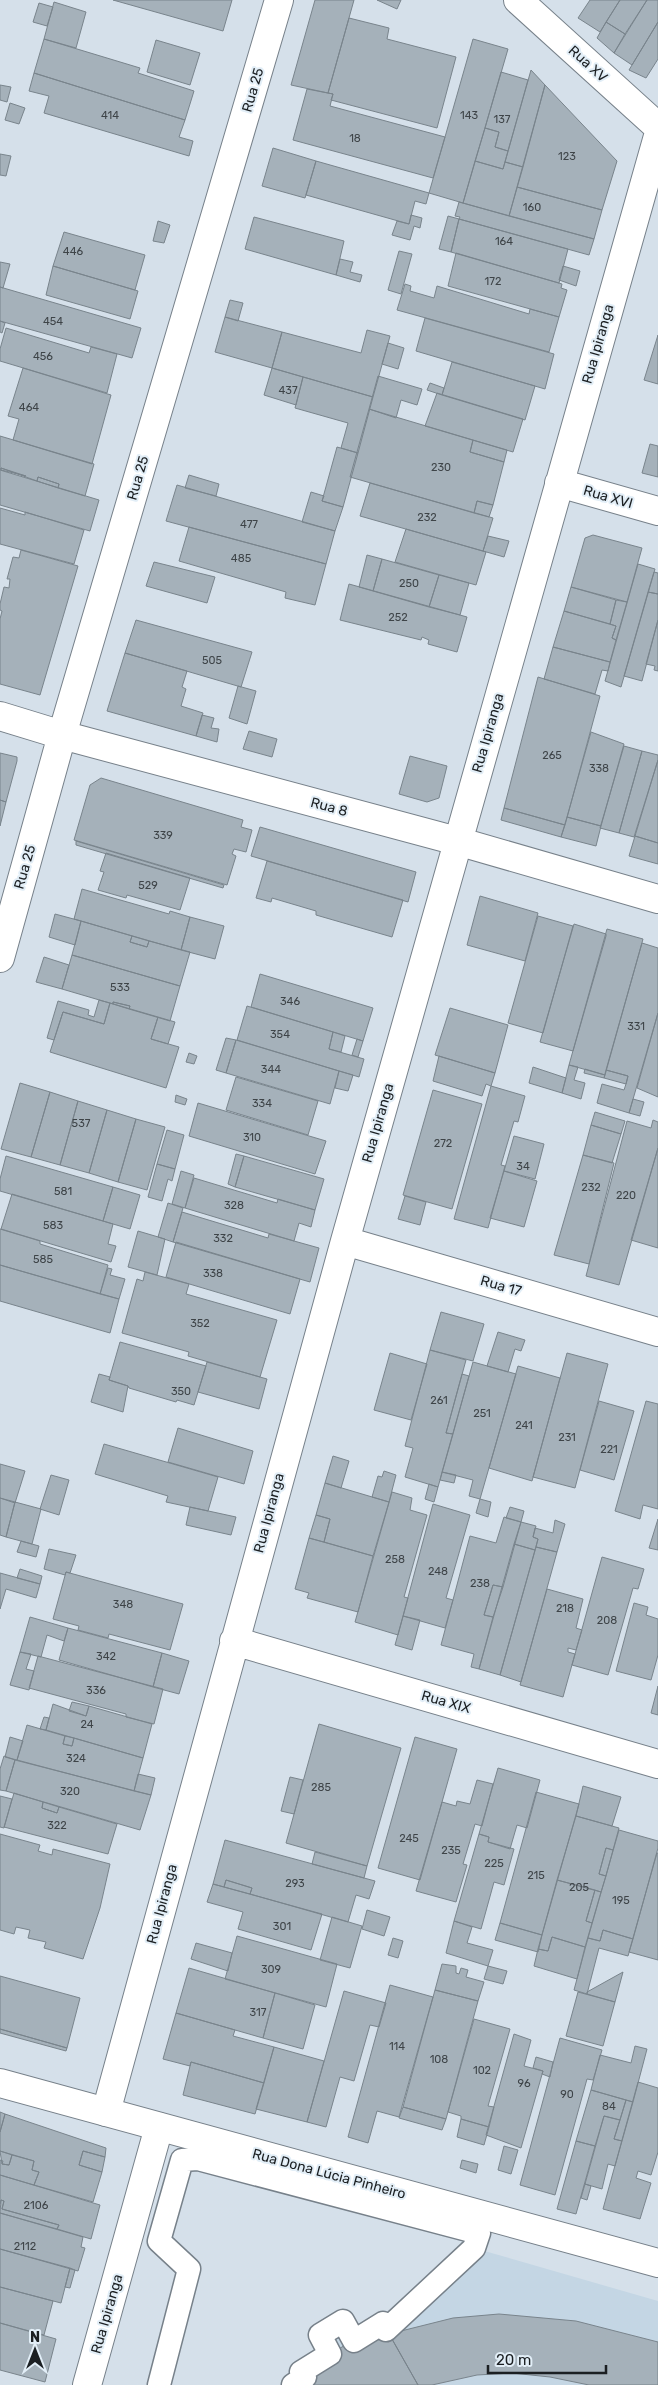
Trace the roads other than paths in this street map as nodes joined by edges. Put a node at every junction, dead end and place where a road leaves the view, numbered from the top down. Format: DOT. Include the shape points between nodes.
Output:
graph roads {
  1 [pos="280,0"];
  2 [pos="518,0"];
  3 [pos="658,127"];
  4 [pos="658,136"];
  5 [pos="559,482"];
  6 [pos="658,512"];
  7 [pos="0,716"];
  8 [pos="62,735"];
  9 [pos="458,841"];
  10 [pos="658,899"];
  11 [pos="0,958"];
  12 [pos="344,1241"];
  13 [pos="658,1332"];
  14 [pos="234,1641"];
  15 [pos="658,1764"];
  16 [pos="0,2083"];
  17 [pos="106,2112"];
  18 [pos="159,2127"];
  19 [pos="658,2263"];
  20 [pos="87,2385"];
  21 [pos="159,2385"];
  22 [pos="294,2385"];
  1 -- 8 [label="street, Rua 25"];
  2 -- 3 [label="street, Rua XV"];
  4 -- 5 [label="street, Rua Ipiranga"];
  5 -- 6 [label="street, Rua XVI"];
  5 -- 9 [label="street, Rua Ipiranga"];
  7 -- 8 [label="street, Rua 8"];
  8 -- 9 [label="street, Rua 8"];
  8 -- 11 [label="street, Rua 25"];
  9 -- 10 [label="street, Rua 8"];
  9 -- 12 [label="street, Rua Ipiranga"];
  12 -- 13 [label="street, Rua 17"];
  12 -- 14 [label="street, Rua Ipiranga"];
  14 -- 15 [label="street, Rua XIX"];
  14 -- 17 [label="street, Rua Ipiranga"];
  16 -- 17 [label="street, Rua Dona Lúcia Pinheiro"];
  17 -- 18 [label="street, Rua Dona Lúcia Pinheiro"];
  18 -- 19 [label="street, Rua Dona Lúcia Pinheiro"];
  18 -- 20 [label="street, Rua Ipiranga"];
  21 -- 22 [label="street" via="189,2269 159,2241 182,2160 198,2159 479,2233 474,2248 386,2330 383,2323 354,2341 343,2321 320,2335 330,2354 302,2372 305,2377"];
}
